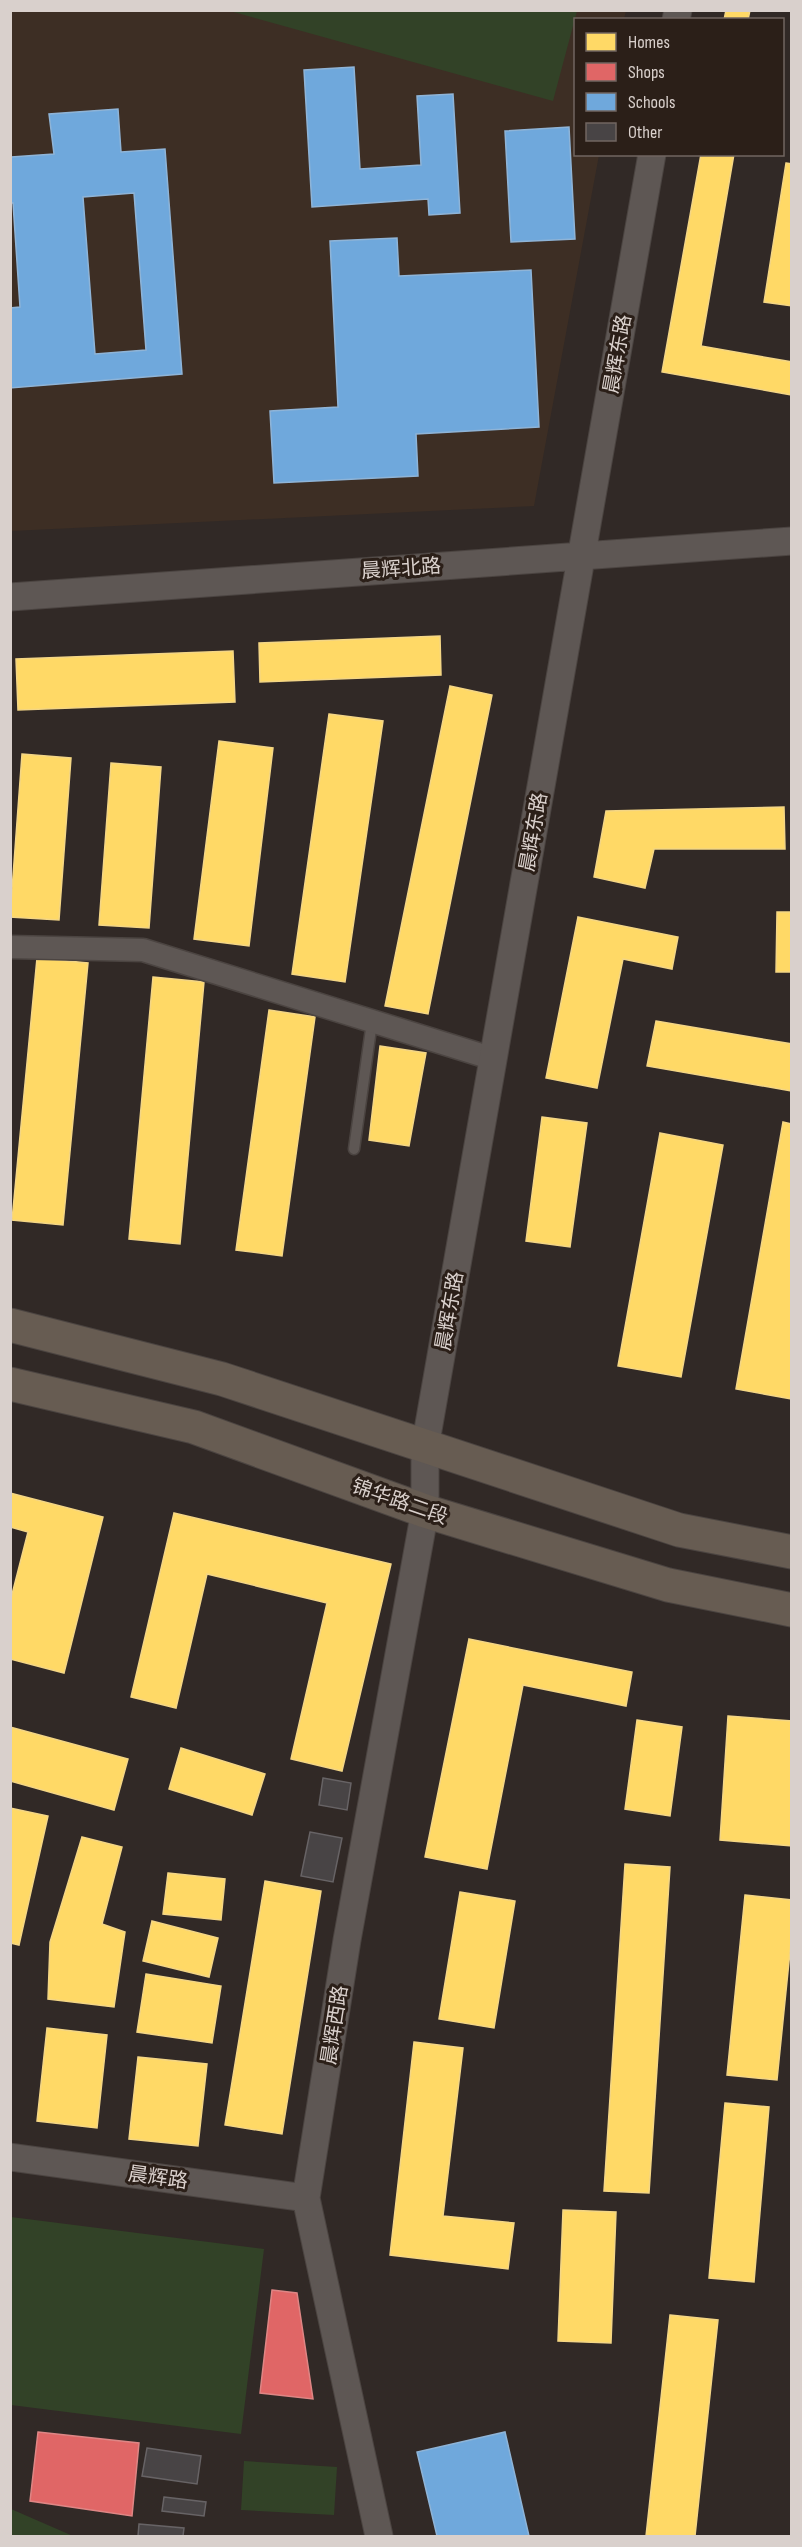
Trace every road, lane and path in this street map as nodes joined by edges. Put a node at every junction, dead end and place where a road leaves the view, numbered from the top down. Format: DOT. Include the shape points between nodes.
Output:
graph roads {
  1 [pos="652,156"];
  2 [pos="792,541"];
  3 [pos="581,555"];
  4 [pos="10,597"];
  5 [pos="10,947"];
  6 [pos="372,1022"];
  7 [pos="494,1059"];
  8 [pos="354,1149"];
  9 [pos="10,1325"];
  10 [pos="10,1384"];
  11 [pos="425,1447"];
  12 [pos="425,1511"];
  13 [pos="792,1552"];
  14 [pos="792,1610"];
  15 [pos="10,2157"];
  16 [pos="306,2198"];
  17 [pos="379,2536"];
  1 -- 3 [label="street, 晨辉东路"];
  2 -- 3 [label="street, 晨辉北路"];
  3 -- 4 [label="street, 晨辉北路"];
  3 -- 7 [label="street, 晨辉东路"];
  5 -- 6 [label="street" via="143,950"];
  6 -- 7 [label="street"];
  6 -- 8 [label="lane"];
  7 -- 11 [label="street, 晨辉东路"];
  9 -- 11 [label="main road" via="222,1379"];
  10 -- 12 [label="main road, 锦华路二段" via="194,1427"];
  11 -- 12 [label="street, 晨辉东路"];
  11 -- 13 [label="main road" via="679,1530"];
  12 -- 14 [label="main road, 锦华路二段" via="668,1585"];
  12 -- 16 [label="street, 晨辉西路" via="347,1940"];
  15 -- 16 [label="street, 晨辉路"];
  16 -- 17 [label="street, 晨辉西路"];
}
